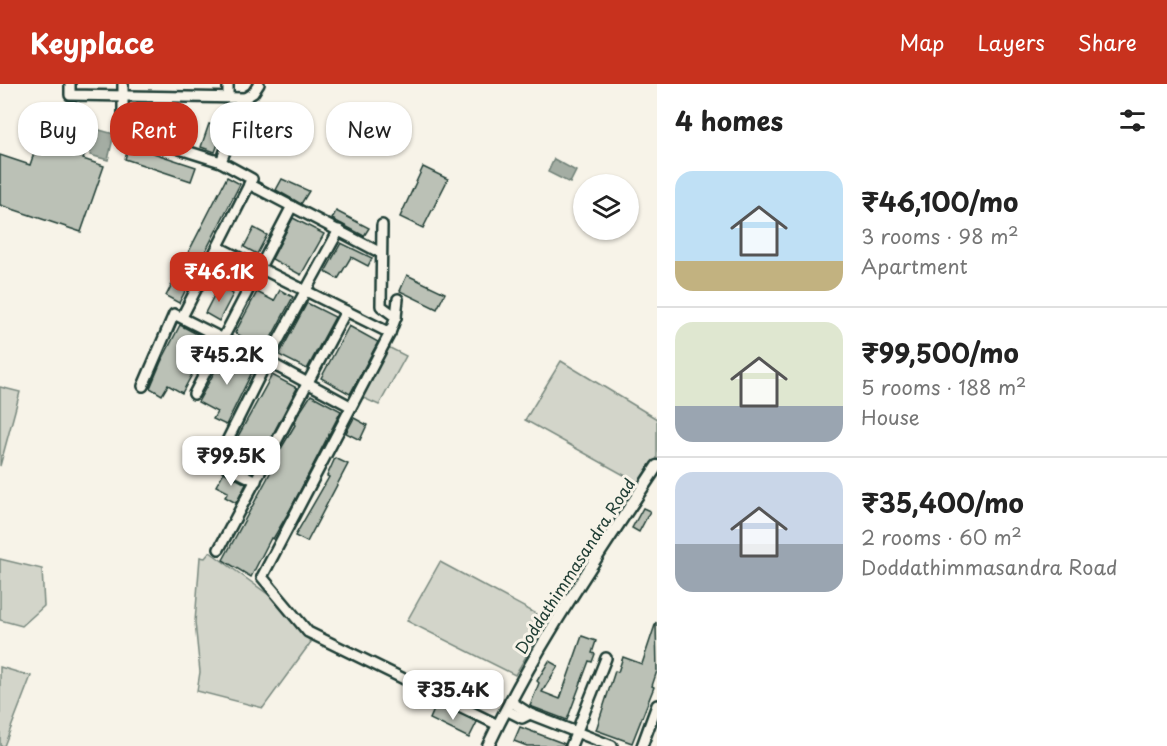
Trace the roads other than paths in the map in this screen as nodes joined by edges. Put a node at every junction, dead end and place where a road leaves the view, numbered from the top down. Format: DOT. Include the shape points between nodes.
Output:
graph roads {
  1 [pos="70,84"];
  2 [pos="123,84"];
  3 [pos="176,84"];
  4 [pos="228,84"];
  5 [pos="259,84"];
  6 [pos="176,95"];
  7 [pos="123,96"];
  8 [pos="228,96"];
  9 [pos="245,98"];
  10 [pos="221,162"];
  11 [pos="249,184"];
  12 [pos="292,206"];
  13 [pos="382,225"];
  14 [pos="339,230"];
  15 [pos="218,247"];
  16 [pos="381,254"];
  17 [pos="260,267"];
  18 [pos="306,290"];
  19 [pos="398,299"];
  20 [pos="346,311"];
  21 [pos="182,317"];
  22 [pos="396,317"];
  23 [pos="390,333"];
  24 [pos="224,339"];
  25 [pos="267,361"];
  26 [pos="309,383"];
  27 [pos="143,387"];
  28 [pos="194,394"];
  29 [pos="350,406"];
  30 [pos="223,449"];
  31 [pos="220,463"];
  32 [pos="657,466"];
  33 [pos="256,481"];
  34 [pos="219,549"];
  35 [pos="606,658"];
  36 [pos="657,705"];
  37 [pos="508,706"];
  38 [pos="498,725"];
  39 [pos="576,733"];
  40 [pos="488,746"];
  41 [pos="571,746"];
  42 [pos="612,746"];
  43 [pos="642,746"];
  1 -- 7 [label="street" via="70,95"];
  2 -- 7 [label="street"];
  3 -- 6 [label="street"];
  4 -- 8 [label="street"];
  5 -- 9 [label="street"];
  6 -- 7 [label="street"];
  6 -- 8 [label="street"];
  7 -- 10 [label="street" via="123,131"];
  8 -- 9 [label="street"];
  9 -- 10 [label="street"];
  10 -- 11 [label="street" via="252,179"];
  11 -- 12 [label="street"];
  11 -- 15 [label="street"];
  12 -- 14 [label="street"];
  12 -- 17 [label="street"];
  13 -- 16 [label="street"];
  14 -- 16 [label="street"];
  14 -- 18 [label="street"];
  15 -- 17 [label="street"];
  15 -- 21 [label="street"];
  16 -- 22 [label="street" via="381,306"];
  17 -- 18 [label="street"];
  17 -- 24 [label="street"];
  18 -- 20 [label="street"];
  18 -- 25 [label="street"];
  19 -- 22 [label="street"];
  20 -- 23 [label="street"];
  20 -- 26 [label="street"];
  21 -- 24 [label="street"];
  21 -- 27 [label="street" via="174,314"];
  22 -- 23 [label="street"];
  23 -- 29 [label="street"];
  24 -- 25 [label="street"];
  24 -- 28 [label="street"];
  25 -- 26 [label="street"];
  25 -- 30 [label="street"];
  26 -- 29 [label="street"];
  26 -- 33 [label="street"];
  29 -- 38 [label="street" via="262,577 308,632"];
  31 -- 33 [label="street"];
  32 -- 37 [label="street, Doddathimmasandra Road" via="584,576"];
  33 -- 34 [label="street"];
  35 -- 39 [label="street"];
  36 -- 43 [label="street"];
  37 -- 38 [label="street, Doddathimmasandra Road"];
  37 -- 39 [label="street" via="522,718 530,714"];
  38 -- 40 [label="street, Doddathimmasandra Road"];
  39 -- 41 [label="street"];
  39 -- 42 [label="street"];
}
